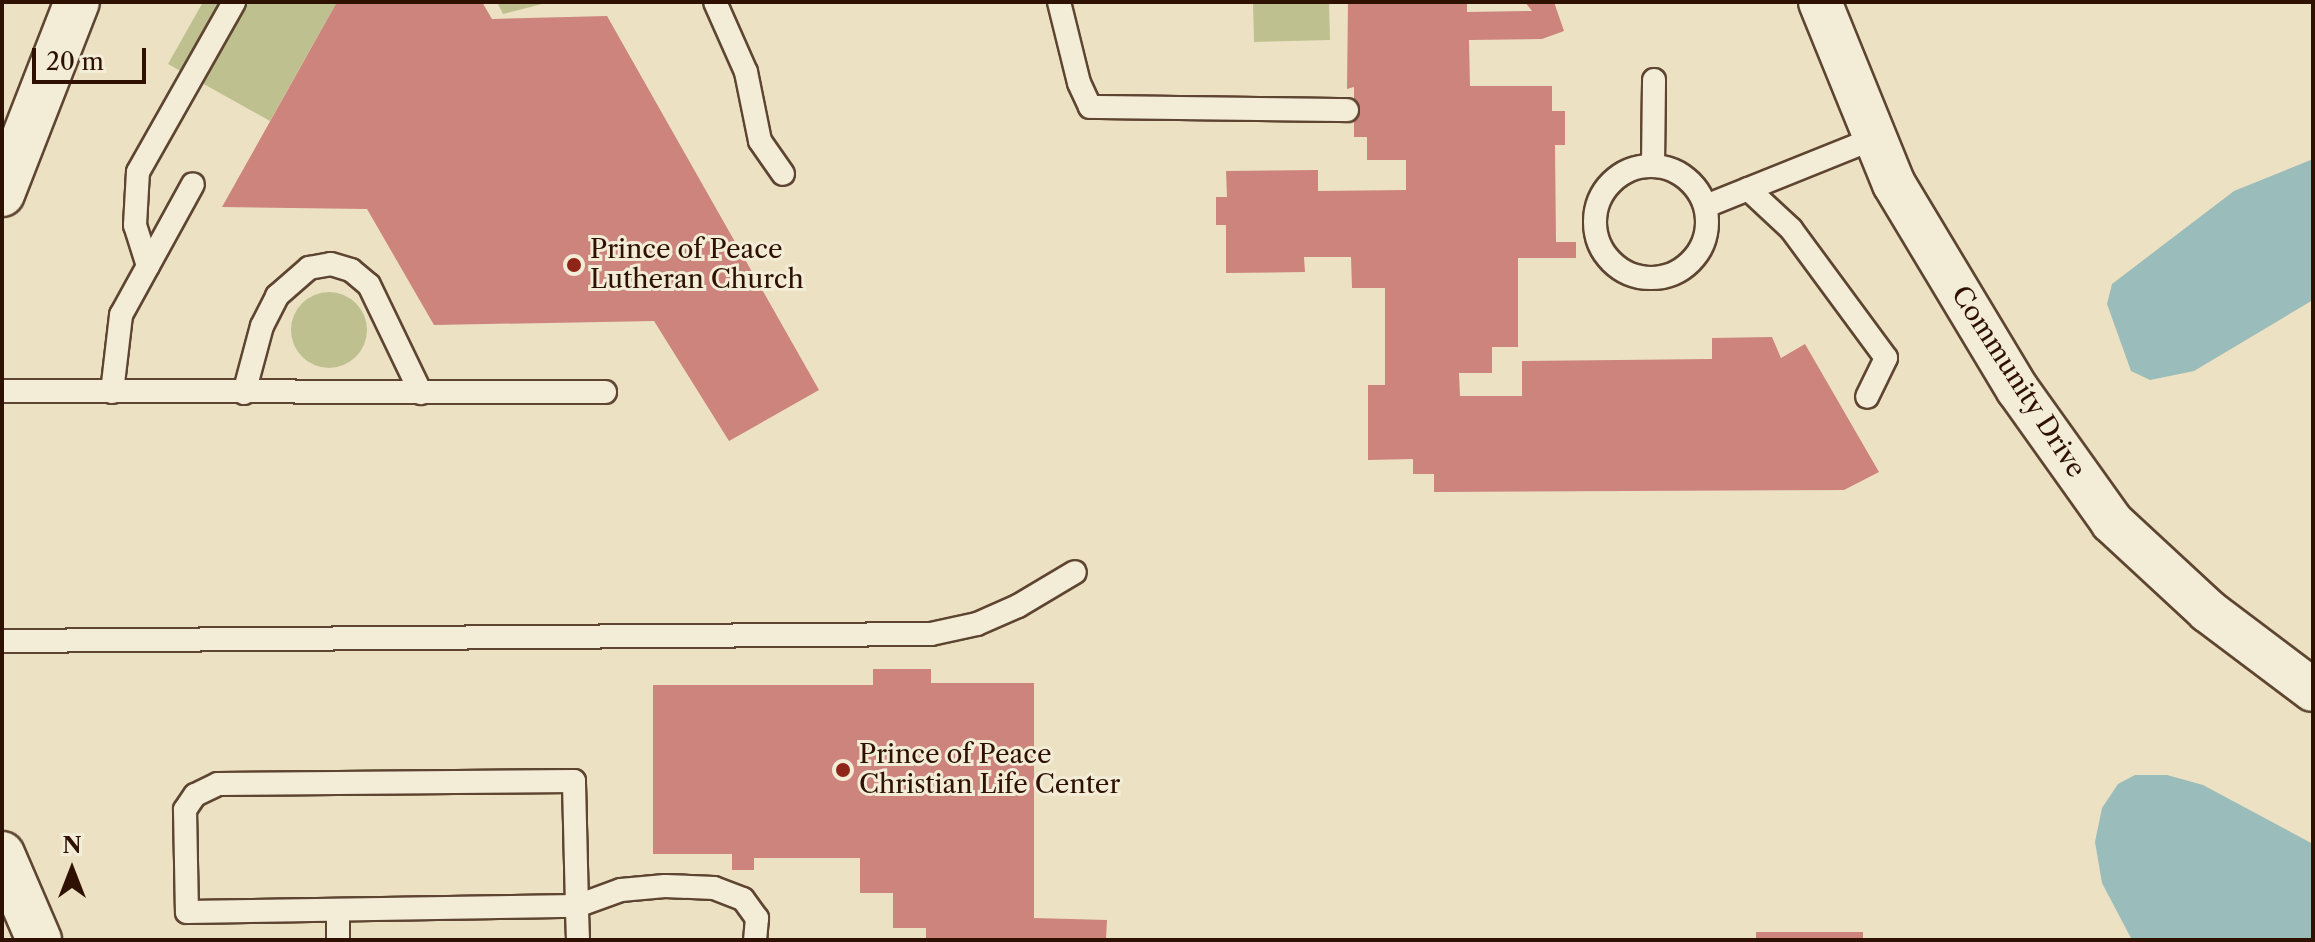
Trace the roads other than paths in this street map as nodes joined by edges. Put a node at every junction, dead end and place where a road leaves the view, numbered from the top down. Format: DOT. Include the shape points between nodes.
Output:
graph roads {
  1 [pos="77,2"];
  2 [pos="234,2"];
  3 [pos="715,2"];
  4 [pos="1059,2"];
  5 [pos="1820,2"];
  6 [pos="1654,80"];
  7 [pos="1347,110"];
  8 [pos="1875,138"];
  9 [pos="1653,165"];
  10 [pos="783,174"];
  11 [pos="193,184"];
  12 [pos="1748,189"];
  13 [pos="2,194"];
  14 [pos="1706,206"];
  15 [pos="148,266"];
  16 [pos="2,391"];
  17 [pos="112,392"];
  18 [pos="605,392"];
  19 [pos="244,393"];
  20 [pos="421,393"];
  21 [pos="1867,397"];
  22 [pos="1075,572"];
  23 [pos="2,641"];
  24 [pos="2309,682"];
  25 [pos="2,854"];
  26 [pos="577,906"];
  27 [pos="338,910"];
  28 [pos="39,940"];
  29 [pos="338,940"];
  30 [pos="578,940"];
  31 [pos="755,940"];
  1 -- 13 [label="street"];
  2 -- 15 [label="lane" via="138,172 135,225"];
  3 -- 10 [label="lane" via="746,72 760,141"];
  4 -- 7 [label="lane" via="1090,107"];
  5 -- 8 [label="street, Community Drive"];
  6 -- 9 [label="lane"];
  8 -- 12 [label="lane"];
  8 -- 24 [label="street, Community Drive" via="1894,184 2018,390 2112,522 2208,611"];
  9 -- 14 [label="lane" via="1686,177"];
  9 -- 14 [label="lane" via="1617,177 1604,191 1595,226 1610,261 1643,278 1679,272 1704,243"];
  11 -- 15 [label="lane"];
  12 -- 14 [label="lane"];
  12 -- 21 [label="lane" via="1791,229 1886,358"];
  15 -- 17 [label="lane" via="115,337"];
  16 -- 17 [label="lane"];
  17 -- 19 [label="lane"];
  18 -- 20 [label="lane"];
  19 -- 20 [label="lane"];
  19 -- 20 [label="lane" via="262,326 277,296 309,268 331,264 351,270 369,285"];
  22 -- 23 [label="lane" via="991,618 931,634"];
  25 -- 28 [label="street"];
  26 -- 27 [label="lane"];
  26 -- 27 [label="lane" via="574,781 218,784 195,795 185,810 187,912"];
  26 -- 30 [label="lane"];
  26 -- 31 [label="lane" via="621,890 714,888 743,899 757,918"];
  27 -- 29 [label="lane"];
}
